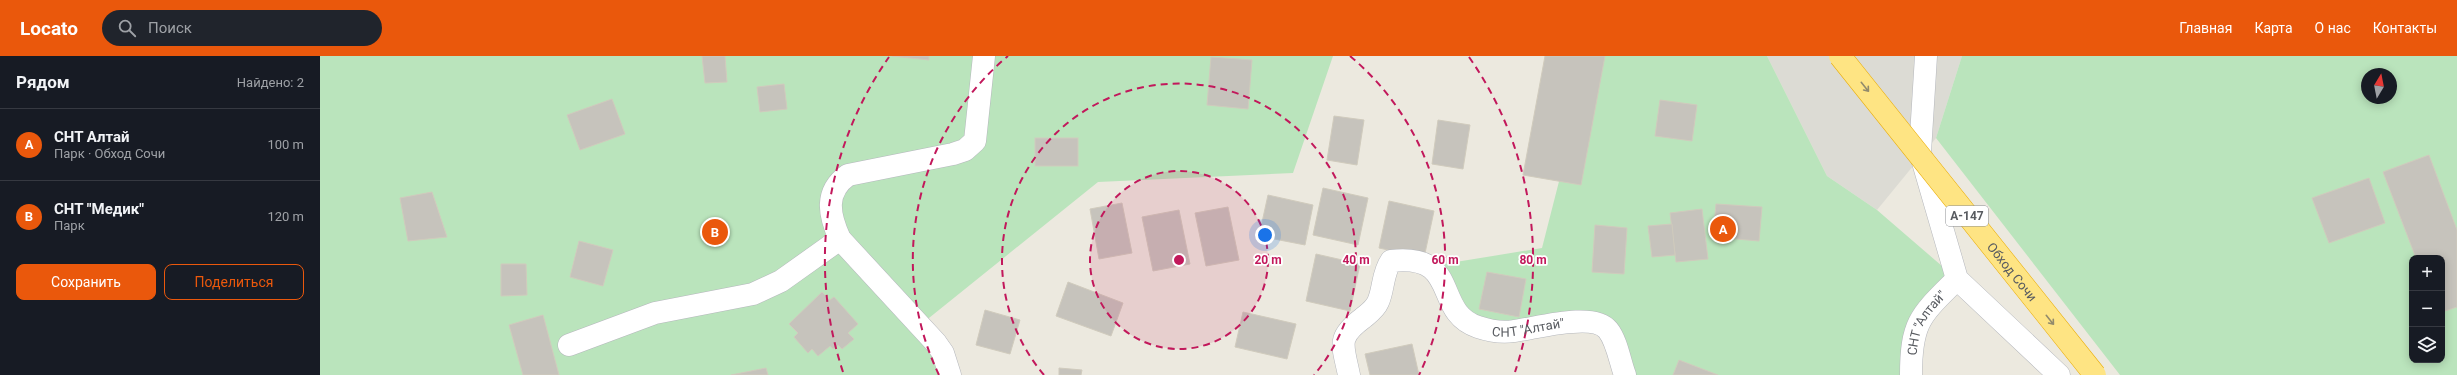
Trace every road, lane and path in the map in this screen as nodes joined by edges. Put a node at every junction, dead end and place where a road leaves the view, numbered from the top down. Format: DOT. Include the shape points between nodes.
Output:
graph roads {
  1 [pos="984,56"];
  2 [pos="1840,56"];
  3 [pos="1926,56"];
  4 [pos="840,239"];
  5 [pos="1957,279"];
  6 [pos="569,345"];
  7 [pos="950,375"];
  8 [pos="1348,375"];
  9 [pos="1625,375"];
  10 [pos="1911,375"];
  11 [pos="2059,375"];
  12 [pos="2094,375"];
  1 -- 4 [label="lane" via="974,141 965,150 953,154 848,175 837,182 832,194 831,207 833,224"];
  2 -- 12 [label="highway, Обход Сочи / А-147, one-way, bridge"];
  3 -- 5 [label="lane" via="1920,152"];
  4 -- 6 [label="lane" via="781,281 753,294 655,313"];
  4 -- 7 [label="lane" via="936,342 943,353"];
  5 -- 10 [label="lane, СНТ \"Алтай\"" via="1924,311 1911,347"];
  5 -- 11 [label="lane"];
  8 -- 9 [label="lane, СНТ \"Алтай\"" via="1344,349 1345,335 1349,328 1378,304 1386,268 1391,261 1422,262 1431,266 1440,277 1457,312 1476,327 1500,332 1566,321 1600,324 1608,329"];
}
